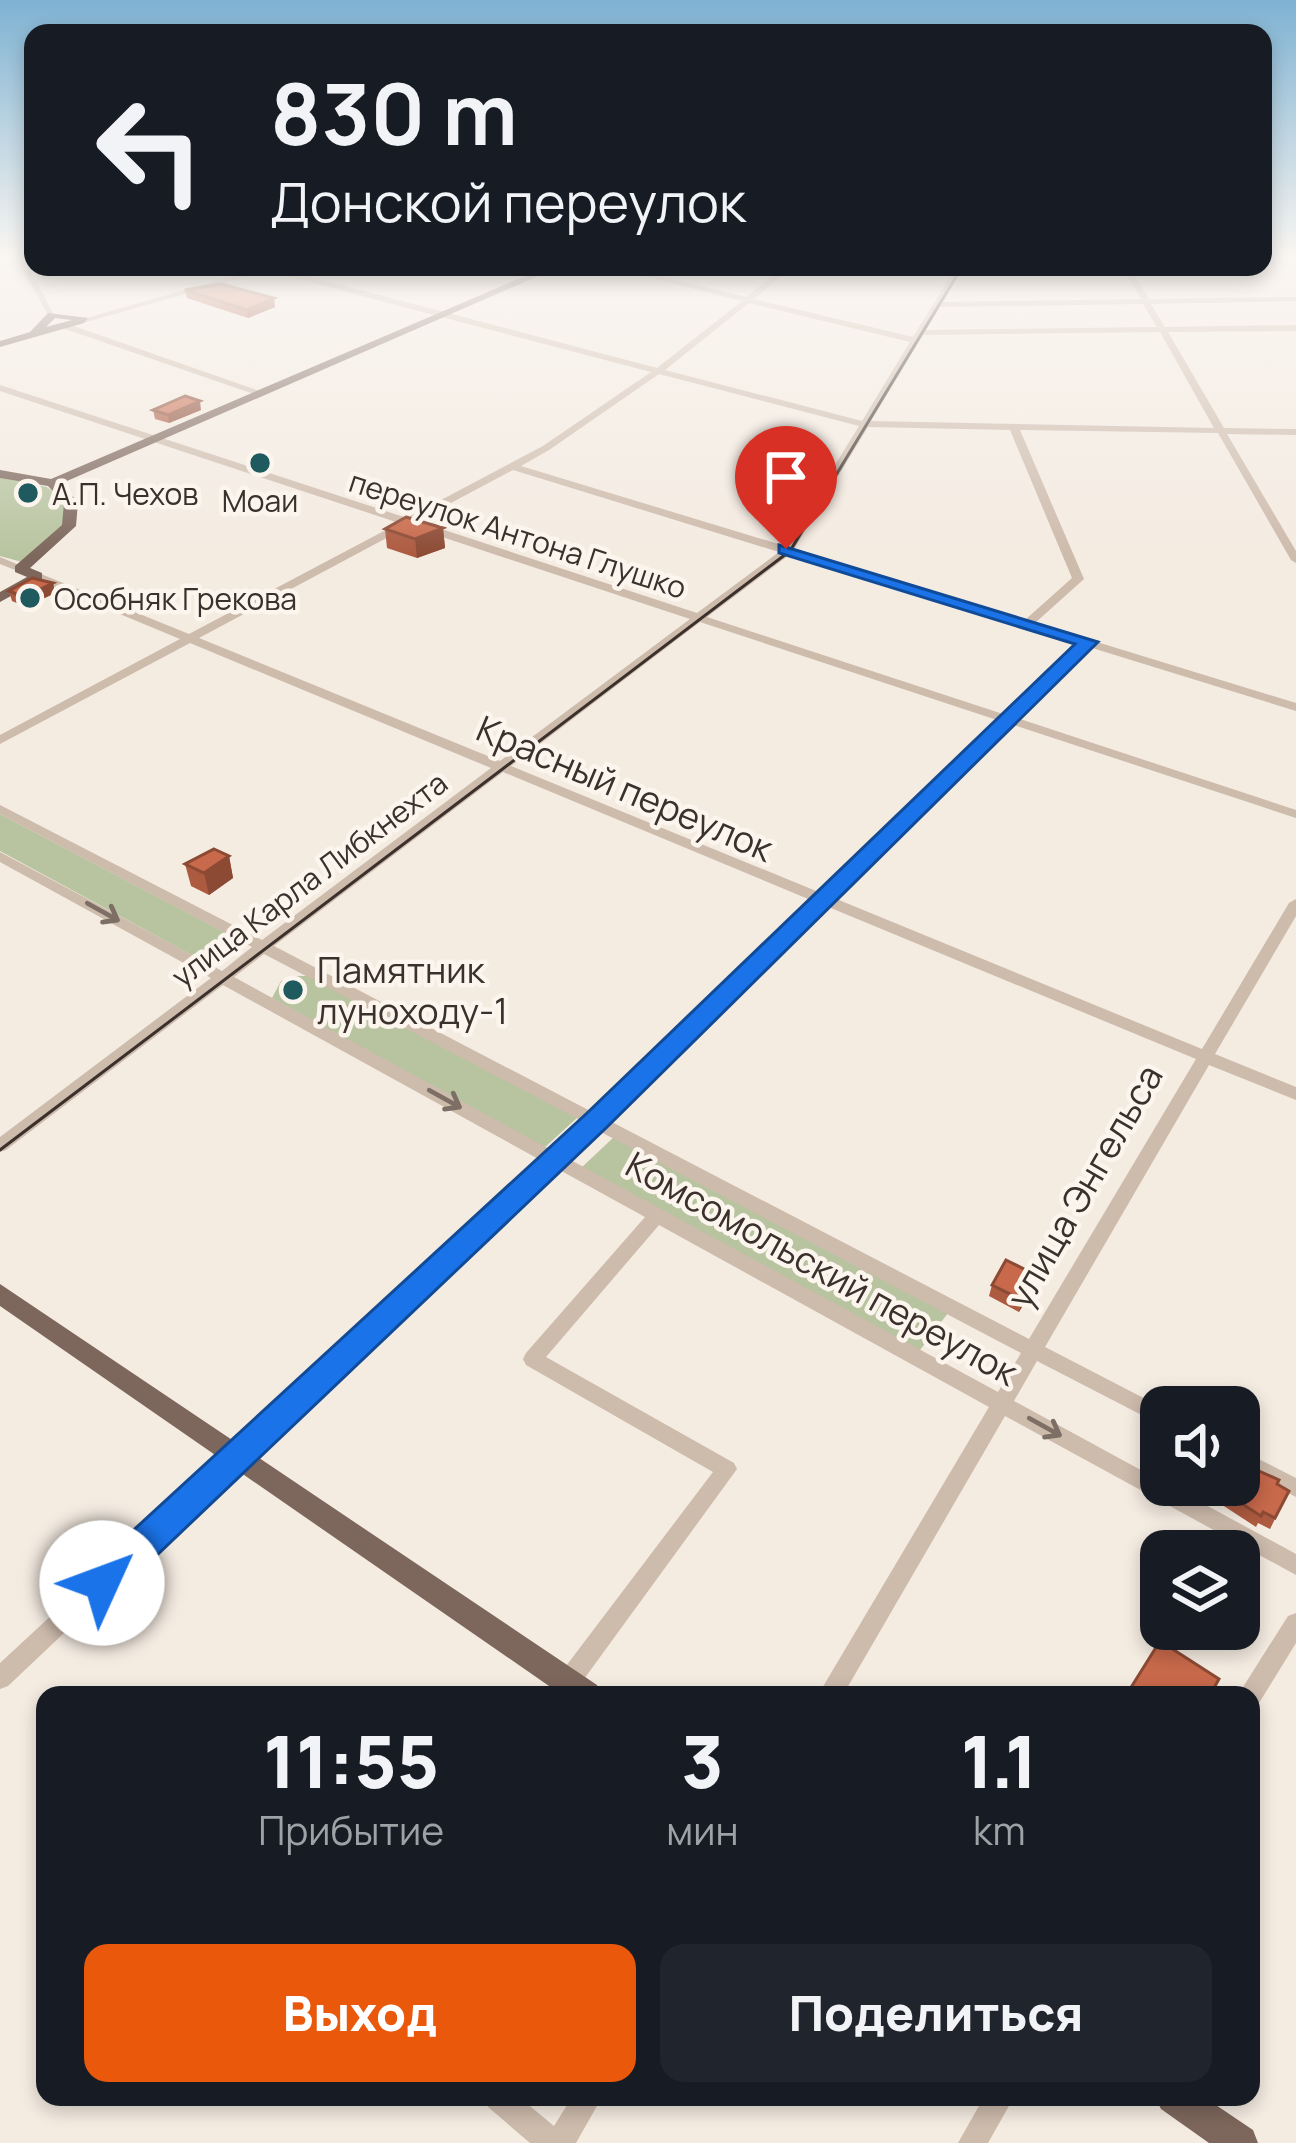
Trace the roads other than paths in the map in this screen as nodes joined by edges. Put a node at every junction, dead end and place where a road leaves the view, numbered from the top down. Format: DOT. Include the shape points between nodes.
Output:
graph roads {
  1 [pos="149,357"];
  2 [pos="344,357"];
  3 [pos="616,357"];
  4 [pos="676,357"];
  5 [pos="903,357"];
  6 [pos="1177,357"];
  7 [pos="662,368"];
  8 [pos="0,388"];
  9 [pos="260,393"];
  10 [pos="863,424"];
  11 [pos="1015,428"];
  12 [pos="1217,430"];
  13 [pos="1296,431"];
  14 [pos="156,439"];
  15 [pos="515,467"];
  16 [pos="0,474"];
  17 [pos="52,483"];
  18 [pos="409,523"];
  19 [pos="788,550"];
  20 [pos="0,560"];
  21 [pos="1296,560"];
  22 [pos="20,569"];
  23 [pos="38,576"];
  24 [pos="0,598"];
  25 [pos="697,618"];
  26 [pos="1028,623"];
  27 [pos="189,640"];
  28 [pos="1088,642"];
  29 [pos="1296,707"];
  30 [pos="1008,720"];
  31 [pos="0,740"];
  32 [pos="502,769"];
  33 [pos="0,809"];
  34 [pos="1296,814"];
  35 [pos="0,856"];
  36 [pos="820,901"];
  37 [pos="1296,903"];
  38 [pos="265,947"];
  39 [pos="223,977"];
  40 [pos="1203,1054"];
  41 [pos="1296,1094"];
  42 [pos="596,1121"];
  43 [pos="0,1146"];
  44 [pos="554,1158"];
  45 [pos="657,1215"];
  46 [pos="0,1293"];
  47 [pos="1031,1350"];
  48 [pos="1000,1403"];
  49 [pos="1140,1406"];
  50 [pos="238,1456"];
  51 [pos="1260,1469"];
  52 [pos="1296,1487"];
  53 [pos="1296,1564"];
  54 [pos="1296,1624"];
  55 [pos="0,1678"];
  56 [pos="574,1686"];
  57 [pos="580,1686"];
  58 [pos="835,1686"];
  59 [pos="1257,1686"];
  60 [pos="509,2106"];
  61 [pos="582,2106"];
  62 [pos="995,2106"];
  63 [pos="1186,2106"];
  64 [pos="556,2143"];
  65 [pos="972,2143"];
  66 [pos="1240,2143"];
  1 -- 9 [label="street"];
  2 -- 9 [label="main road"];
  3 -- 7 [label="street"];
  4 -- 7 [label="street"];
  5 -- 10 [label="street, улица Карла Либкнехта"];
  6 -- 12 [label="street"];
  7 -- 10 [label="street"];
  7 -- 15 [label="street"];
  8 -- 14 [label="street, переулок Антона Глушко"];
  9 -- 14 [label="main road"];
  10 -- 11 [label="street"];
  10 -- 19 [label="street, улица Карла Либкнехта"];
  11 -- 12 [label="street"];
  11 -- 26 [label="street" via="1078,579"];
  12 -- 13 [label="street"];
  12 -- 21 [label="street"];
  14 -- 17 [label="main road"];
  14 -- 18 [label="street, переулок Антона Глушко"];
  15 -- 18 [label="street"];
  15 -- 19 [label="street"];
  16 -- 17 [label="main road"];
  17 -- 22 [label="main road" via="73,518"];
  18 -- 25 [label="street, переулок Антона Глушко"];
  18 -- 27 [label="street"];
  19 -- 25 [label="street, улица Карла Либкнехта"];
  19 -- 26 [label="street"];
  20 -- 22 [label="street, Красный переулок"];
  22 -- 23 [label="main road, Красный переулок"];
  23 -- 24 [label="main road"];
  23 -- 27 [label="street, Красный переулок"];
  25 -- 30 [label="street, переулок Антона Глушко"];
  25 -- 32 [label="street, улица Карла Либкнехта"];
  26 -- 28 [label="street"];
  27 -- 31 [label="street"];
  27 -- 32 [label="street, Красный переулок"];
  28 -- 29 [label="street"];
  28 -- 30 [label="street"];
  30 -- 34 [label="street, переулок Антона Глушко"];
  30 -- 36 [label="street"];
  32 -- 36 [label="street, Красный переулок"];
  32 -- 38 [label="street, улица Карла Либкнехта"];
  33 -- 38 [label="street, Комсомольский переулок"];
  35 -- 39 [label="street, Комсомольский переулок, one-way"];
  36 -- 40 [label="street, Красный переулок"];
  36 -- 42 [label="street"];
  37 -- 40 [label="street, улица Энгельса"];
  38 -- 39 [label="street, улица Карла Либкнехта"];
  38 -- 42 [label="street, Комсомольский переулок"];
  39 -- 43 [label="street, улица Карла Либкнехта"];
  39 -- 44 [label="street, Комсомольский переулок, one-way"];
  40 -- 41 [label="street, Красный переулок"];
  40 -- 47 [label="street, улица Энгельса"];
  42 -- 44 [label="street"];
  42 -- 47 [label="street, Комсомольский переулок"];
  44 -- 45 [label="street, Комсомольский переулок"];
  44 -- 50 [label="street"];
  45 -- 48 [label="street, Комсомольский переулок"];
  45 -- 57 [label="street" via="533,1359 728,1468"];
  46 -- 50 [label="main road"];
  47 -- 48 [label="street, улица Энгельса"];
  47 -- 49 [label="street, Комсомольский переулок"];
  48 -- 53 [label="street, Комсомольский переулок, one-way"];
  48 -- 58 [label="street, улица Энгельса"];
  50 -- 55 [label="street"];
  50 -- 56 [label="main road"];
  51 -- 52 [label="street"];
  54 -- 59 [label="street"];
  60 -- 64 [label="street"];
  61 -- 64 [label="street"];
  62 -- 65 [label="street"];
  63 -- 66 [label="main road"];
}
